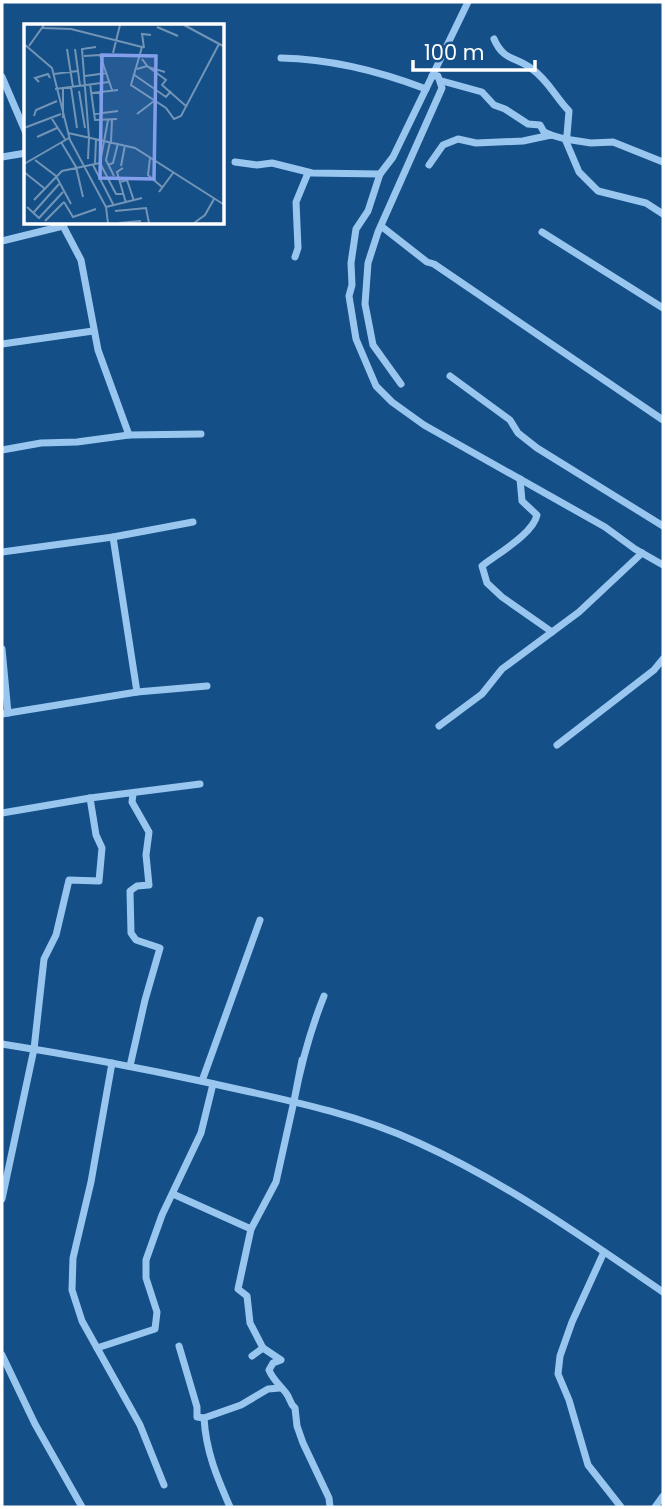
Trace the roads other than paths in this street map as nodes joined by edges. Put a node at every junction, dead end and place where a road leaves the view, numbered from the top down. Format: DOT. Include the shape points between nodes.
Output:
graph roads {
  1 [pos="465,2"];
  2 [pos="494,39"];
  3 [pos="281,58"];
  4 [pos="432,76"];
  5 [pos="2,77"];
  6 [pos="442,81"];
  7 [pos="426,89"];
  8 [pos="4,90"];
  9 [pos="24,129"];
  10 [pos="551,135"];
  11 [pos="565,139"];
  12 [pos="24,153"];
  13 [pos="2,157"];
  14 [pos="235,162"];
  15 [pos="663,162"];
  16 [pos="429,165"];
  17 [pos="308,173"];
  18 [pos="380,174"];
  19 [pos="663,214"];
  20 [pos="62,224"];
  21 [pos="381,226"];
  22 [pos="542,232"];
  23 [pos="2,241"];
  24 [pos="295,257"];
  25 [pos="663,308"];
  26 [pos="93,331"];
  27 [pos="2,344"];
  28 [pos="450,376"];
  29 [pos="401,384"];
  30 [pos="663,420"];
  31 [pos="201,434"];
  32 [pos="129,435"];
  33 [pos="2,450"];
  34 [pos="520,479"];
  35 [pos="193,522"];
  36 [pos="663,526"];
  37 [pos="113,537"];
  38 [pos="2,552"];
  39 [pos="642,553"];
  40 [pos="663,565"];
  41 [pos="552,632"];
  42 [pos="2,649"];
  43 [pos="663,659"];
  44 [pos="207,686"];
  45 [pos="137,692"];
  46 [pos="5,713"];
  47 [pos="439,726"];
  48 [pos="557,745"];
  49 [pos="200,784"];
  50 [pos="133,794"];
  51 [pos="90,798"];
  52 [pos="2,813"];
  53 [pos="260,920"];
  54 [pos="324,996"];
  55 [pos="2,1044"];
  56 [pos="34,1049"];
  57 [pos="112,1063"];
  58 [pos="130,1066"];
  59 [pos="202,1081"];
  60 [pos="213,1084"];
  61 [pos="294,1101"];
  62 [pos="173,1194"];
  63 [pos="2,1199"];
  64 [pos="251,1229"];
  65 [pos="604,1252"];
  66 [pos="663,1292"];
  67 [pos="178,1346"];
  68 [pos="97,1348"];
  69 [pos="262,1348"];
  70 [pos="2,1355"];
  71 [pos="252,1356"];
  72 [pos="280,1388"];
  73 [pos="204,1418"];
  74 [pos="164,1485"];
  75 [pos="663,1496"];
  76 [pos="82,1507"];
  77 [pos="230,1507"];
  78 [pos="330,1507"];
  79 [pos="621,1507"];
  80 [pos="655,1507"];
  1 -- 4 [label="street"];
  2 -- 11 [label="street" via="508,58 531,67 569,111"];
  3 -- 7 [label="street" via="333,62"];
  4 -- 6 [label="street"];
  4 -- 7 [label="street"];
  5 -- 8 [label="street"];
  6 -- 10 [label="street" via="482,92 494,104 528,124 540,125"];
  6 -- 21 [label="street"];
  7 -- 18 [label="street"];
  8 -- 9 [label="street"];
  10 -- 11 [label="street"];
  10 -- 16 [label="street" via="523,141 458,139 443,145"];
  11 -- 15 [label="street" via="613,142"];
  11 -- 19 [label="street" via="579,173 598,191 646,203"];
  12 -- 13 [label="street"];
  14 -- 17 [label="street" via="272,163"];
  17 -- 18 [label="street"];
  17 -- 24 [label="street" via="296,202"];
  18 -- 34 [label="street" via="368,211 356,229 351,263 349,303 364,362 376,386 392,402"];
  20 -- 23 [label="street"];
  20 -- 26 [label="street" via="83,270"];
  21 -- 29 [label="street" via="368,262 365,304 373,345"];
  21 -- 30 [label="street" via="427,262"];
  22 -- 25 [label="street"];
  26 -- 27 [label="street"];
  26 -- 32 [label="street"];
  28 -- 36 [label="street" via="510,420 537,448"];
  31 -- 32 [label="street"];
  32 -- 33 [label="street"];
  34 -- 39 [label="street"];
  34 -- 41 [label="street" via="522,501 537,515 536,523 482,566 487,583"];
  35 -- 37 [label="street"];
  37 -- 38 [label="street"];
  37 -- 45 [label="street"];
  39 -- 40 [label="street"];
  39 -- 41 [label="street"];
  41 -- 47 [label="street"];
  42 -- 46 [label="street"];
  43 -- 48 [label="street"];
  44 -- 45 [label="street"];
  45 -- 46 [label="street"];
  49 -- 50 [label="street"];
  50 -- 51 [label="street"];
  50 -- 58 [label="street" via="132,802 149,832 149,885 131,891 131,933 136,940 160,948"];
  51 -- 52 [label="street"];
  51 -- 56 [label="street" via="102,848 99,881 69,880 56,935 41,972"];
  53 -- 59 [label="street"];
  54 -- 61 [label="street" via="302,1060"];
  55 -- 56 [label="street"];
  56 -- 57 [label="street"];
  56 -- 63 [label="street"];
  57 -- 58 [label="street"];
  57 -- 68 [label="street" via="71,1275 74,1301"];
  58 -- 59 [label="street"];
  59 -- 60 [label="street"];
  60 -- 61 [label="street"];
  60 -- 62 [label="street" via="201,1133"];
  61 -- 64 [label="street" via="276,1182"];
  61 -- 65 [label="street" via="420,1143 544,1210"];
  62 -- 64 [label="street"];
  62 -- 68 [label="street" via="146,1259 146,1278 157,1312 155,1329"];
  64 -- 69 [label="street" via="238,1289 247,1296 250,1323"];
  65 -- 66 [label="street"];
  65 -- 79 [label="street" via="572,1322 558,1374 587,1465"];
  67 -- 73 [label="street" via="197,1417"];
  68 -- 74 [label="street" via="140,1425"];
  69 -- 71 [label="street"];
  69 -- 72 [label="street" via="281,1360 270,1370"];
  70 -- 76 [label="street"];
  72 -- 73 [label="street"];
  72 -- 78 [label="street" via="295,1408 297,1426"];
  73 -- 77 [label="street" via="215,1475"];
  75 -- 80 [label="street"];
}
